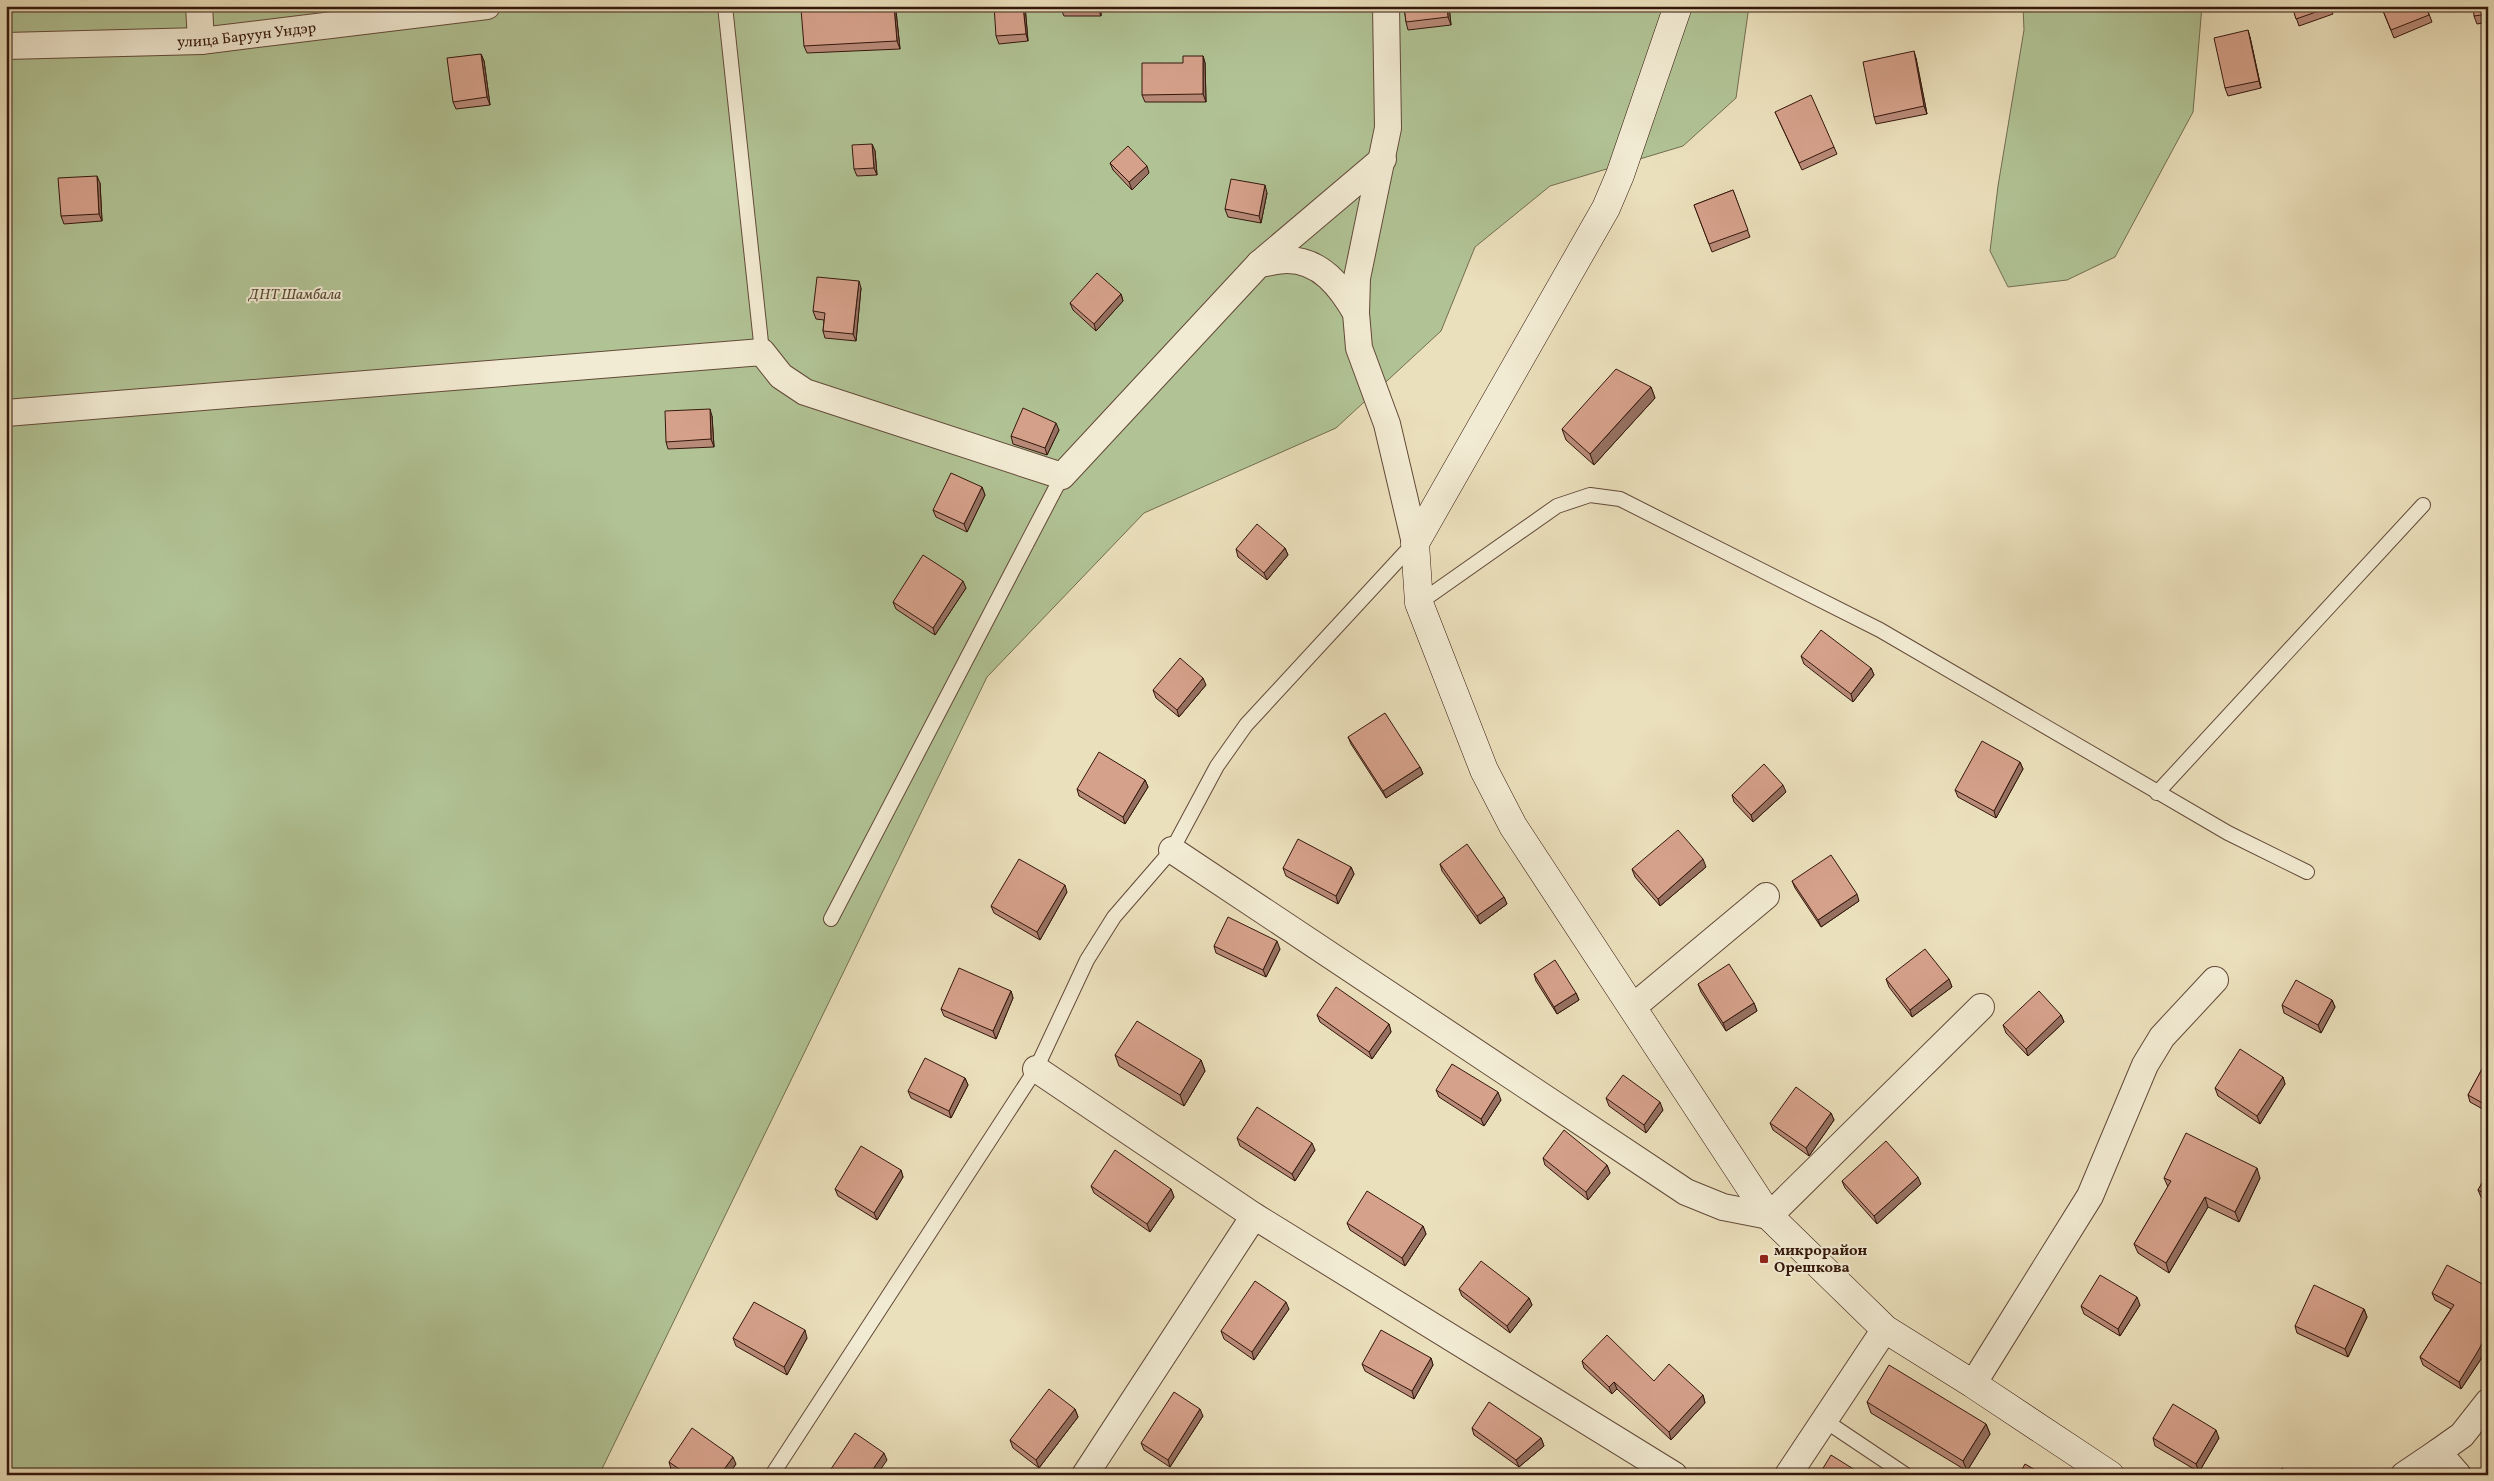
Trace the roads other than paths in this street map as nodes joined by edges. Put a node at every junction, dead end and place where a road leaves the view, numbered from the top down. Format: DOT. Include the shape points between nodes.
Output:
graph roads {
  1 [pos="199,6"];
  2 [pos="487,6"];
  3 [pos="725,6"];
  4 [pos="1386,6"];
  5 [pos="1678,6"];
  6 [pos="201,41"];
  7 [pos="6,46"];
  8 [pos="1383,159"];
  9 [pos="1259,264"];
  10 [pos="1356,312"];
  11 [pos="762,352"];
  12 [pos="6,414"];
  13 [pos="1062,476"];
  14 [pos="2423,505"];
  15 [pos="1415,543"];
  16 [pos="1419,603"];
  17 [pos="2158,793"];
  18 [pos="1172,850"];
  19 [pos="2307,872"];
  20 [pos="1766,896"];
  21 [pos="832,919"];
  22 [pos="2215,980"];
  23 [pos="1633,1007"];
  24 [pos="1981,1007"];
  25 [pos="1036,1069"];
  26 [pos="1254,1216"];
  27 [pos="1769,1216"];
  28 [pos="1885,1330"];
  29 [pos="1973,1384"];
  30 [pos="2488,1402"];
  31 [pos="1824,1420"];
  32 [pos="2438,1452"];
  33 [pos="772,1475"];
  34 [pos="1085,1475"];
  35 [pos="1674,1475"];
  36 [pos="1788,1475"];
  37 [pos="1906,1475"];
  38 [pos="2110,1475"];
  39 [pos="2404,1475"];
  40 [pos="2458,1475"];
  1 -- 6 [label="street"];
  2 -- 6 [label="street, улица Баруун Ундэр"];
  3 -- 11 [label="lane"];
  4 -- 8 [label="street" via="1388,128"];
  5 -- 15 [label="street" via="1606,208"];
  6 -- 7 [label="street, улица Баруун Ундэр"];
  8 -- 9 [label="street"];
  8 -- 10 [label="street" via="1357,278"];
  9 -- 10 [label="street" via="1288,260 1317,268 1340,286"];
  9 -- 13 [label="street"];
  10 -- 15 [label="street" via="1359,348 1387,424"];
  11 -- 12 [label="street"];
  11 -- 13 [label="street" via="781,376 805,392"];
  13 -- 21 [label="lane"];
  14 -- 17 [label="lane"];
  15 -- 16 [label="street"];
  15 -- 18 [label="lane" via="1246,725 1217,766"];
  16 -- 17 [label="lane" via="1557,506 1590,495 1620,499 1880,630"];
  16 -- 23 [label="street" via="1484,770 1513,826"];
  17 -- 19 [label="lane" via="2228,833"];
  18 -- 25 [label="lane" via="1114,916 1091,953"];
  18 -- 27 [label="street" via="1686,1192 1723,1207"];
  20 -- 23 [label="street"];
  22 -- 29 [label="street" via="2162,1037 2145,1065 2090,1196"];
  23 -- 27 [label="street"];
  24 -- 27 [label="street"];
  25 -- 26 [label="street"];
  25 -- 33 [label="lane"];
  26 -- 34 [label="street"];
  26 -- 35 [label="street"];
  27 -- 28 [label="street"];
  28 -- 29 [label="street"];
  28 -- 31 [label="street"];
  29 -- 38 [label="street"];
  30 -- 32 [label="street" via="2462,1435"];
  31 -- 36 [label="street"];
  31 -- 37 [label="lane"];
  32 -- 39 [label="street"];
  32 -- 40 [label="street"];
}
